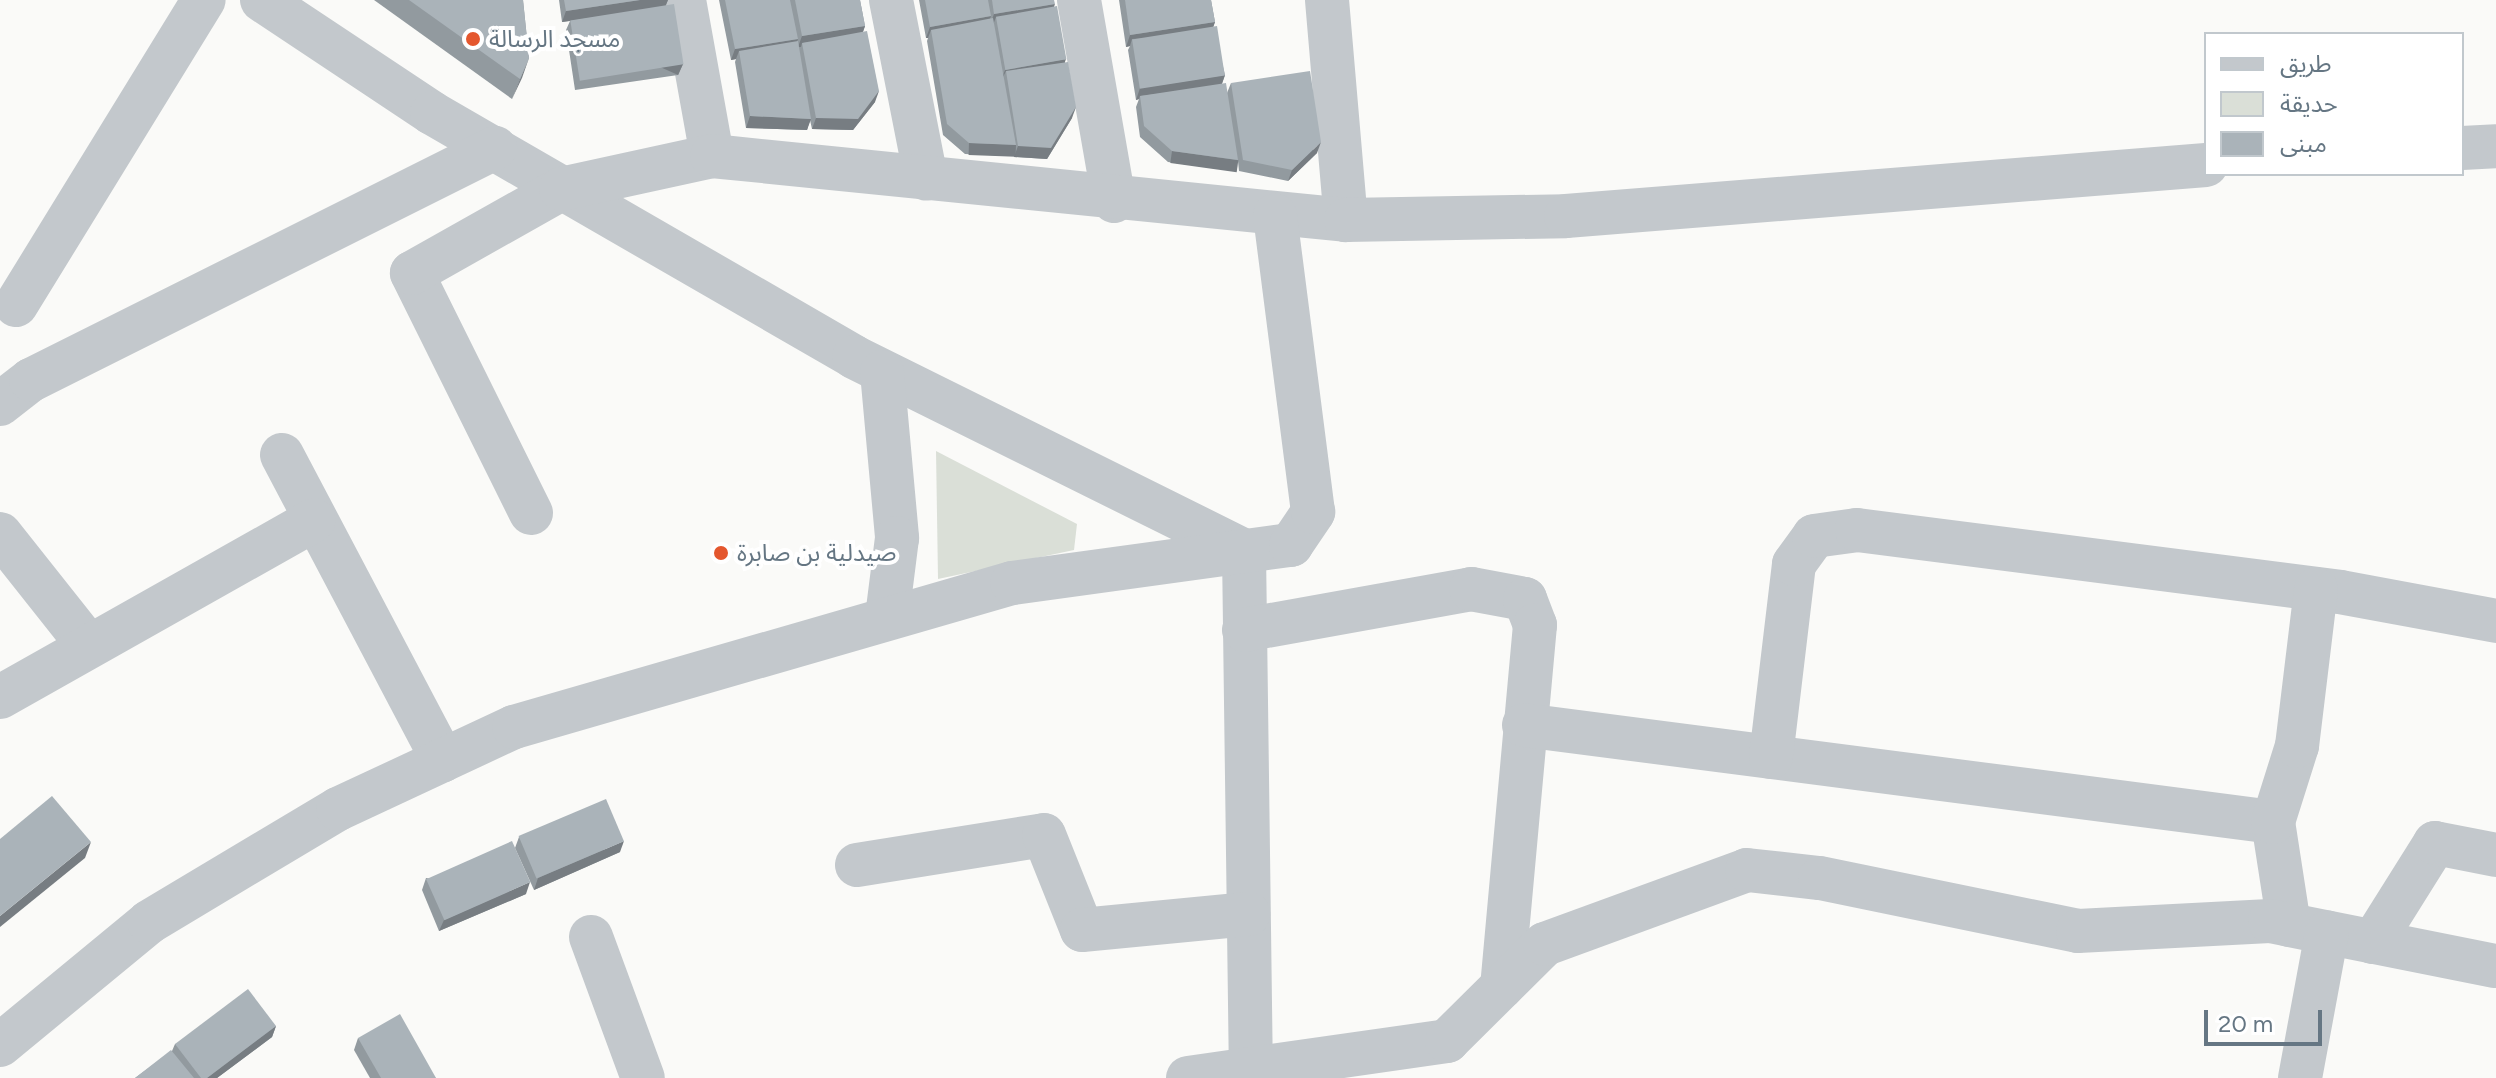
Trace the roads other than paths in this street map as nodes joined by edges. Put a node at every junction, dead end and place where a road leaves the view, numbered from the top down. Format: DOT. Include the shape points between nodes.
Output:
graph roads {
  1 [pos="204,0"];
  2 [pos="262,0"];
  3 [pos="684,0"];
  4 [pos="891,0"];
  5 [pos="1079,0"];
  6 [pos="1327,0"];
  7 [pos="2496,146"];
  8 [pos="495,148"];
  9 [pos="2464,148"];
  10 [pos="712,156"];
  11 [pos="2204,165"];
  12 [pos="926,179"];
  13 [pos="561,189"];
  14 [pos="1114,201"];
  15 [pos="1275,215"];
  16 [pos="1346,220"];
  17 [pos="16,305"];
  18 [pos="882,372"];
  19 [pos="0,404"];
  20 [pos="282,455"];
  21 [pos="531,513"];
  22 [pos="314,520"];
  23 [pos="0,534"];
  24 [pos="1244,551"];
  25 [pos="2316,589"];
  26 [pos="887,617"];
  27 [pos="2496,621"];
  28 [pos="1244,630"];
  29 [pos="88,645"];
  30 [pos="0,697"];
  31 [pos="1524,725"];
  32 [pos="1771,757"];
  33 [pos="443,760"];
  34 [pos="2273,822"];
  35 [pos="2496,855"];
  36 [pos="857,865"];
  37 [pos="1248,914"];
  38 [pos="2308,928"];
  39 [pos="591,937"];
  40 [pos="2373,942"];
  41 [pos="2496,966"];
  42 [pos="1502,986"];
  43 [pos="0,1045"];
  44 [pos="1251,1072"];
  45 [pos="643,1078"];
  46 [pos="1188,1078"];
  47 [pos="2300,1078"];
  1 -- 17 [label="street"];
  2 -- 8 [label="street"];
  3 -- 10 [label="street"];
  4 -- 12 [label="street"];
  5 -- 14 [label="street"];
  6 -- 16 [label="street"];
  7 -- 9 [label="street"];
  8 -- 13 [label="street"];
  8 -- 19 [label="street" via="31,380"];
  10 -- 12 [label="street"];
  10 -- 13 [label="street"];
  11 -- 16 [label="street" via="1566,216"];
  12 -- 14 [label="street"];
  13 -- 18 [label="street"];
  13 -- 21 [label="street" via="412,273"];
  14 -- 15 [label="street"];
  15 -- 16 [label="street"];
  15 -- 24 [label="street" via="1313,512 1291,545"];
  18 -- 24 [label="street"];
  18 -- 26 [label="street" via="897,538"];
  20 -- 22 [label="street"];
  22 -- 29 [label="street"];
  22 -- 33 [label="street"];
  23 -- 29 [label="street"];
  24 -- 26 [label="street" via="1012,583"];
  24 -- 28 [label="street"];
  25 -- 27 [label="street"];
  25 -- 32 [label="street" via="1857,530 1814,536 1794,564"];
  25 -- 34 [label="street" via="2297,746"];
  26 -- 33 [label="street" via="514,727"];
  28 -- 31 [label="street" via="1500,590 1525,599 1535,625"];
  28 -- 37 [label="street"];
  29 -- 30 [label="street"];
  31 -- 32 [label="street"];
  31 -- 42 [label="street"];
  32 -- 34 [label="street"];
  33 -- 43 [label="street" via="338,809 149,922"];
  34 -- 38 [label="street"];
  35 -- 40 [label="street" via="2435,843"];
  36 -- 37 [label="street" via="1044,835 1082,930"];
  37 -- 44 [label="street"];
  38 -- 40 [label="street"];
  38 -- 42 [label="street" via="2078,931 1820,878 1747,870 1545,944"];
  38 -- 47 [label="street"];
  39 -- 45 [label="street"];
  40 -- 41 [label="street"];
  42 -- 44 [label="street" via="1447,1041"];
  44 -- 46 [label="street"];
}
